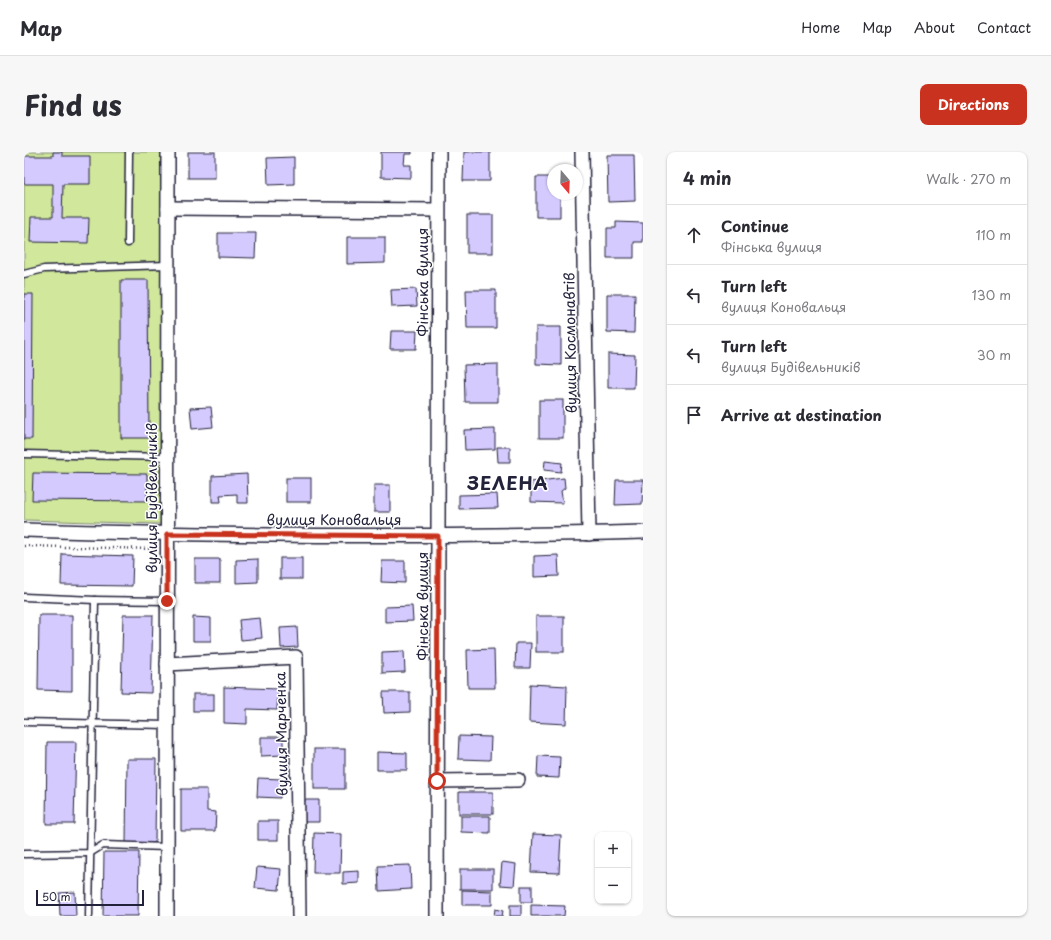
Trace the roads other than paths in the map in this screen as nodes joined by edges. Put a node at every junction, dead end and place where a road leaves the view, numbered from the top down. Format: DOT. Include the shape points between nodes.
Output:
graph roads {
  1 [pos="129,152"];
  2 [pos="168,152"];
  3 [pos="439,152"];
  4 [pos="582,152"];
  5 [pos="168,208"];
  6 [pos="438,210"];
  7 [pos="128,243"];
  8 [pos="168,265"];
  9 [pos="24,274"];
  10 [pos="24,454"];
  11 [pos="168,457"];
  12 [pos="24,530"];
  13 [pos="643,532"];
  14 [pos="167,534"];
  15 [pos="589,534"];
  16 [pos="438,536"];
  17 [pos="24,597"];
  18 [pos="95,600"];
  19 [pos="167,601"];
  20 [pos="167,664"];
  21 [pos="24,722"];
  22 [pos="93,723"];
  23 [pos="167,725"];
  24 [pos="518,780"];
  25 [pos="437,781"];
  26 [pos="167,847"];
  27 [pos="24,854"];
  28 [pos="90,854"];
  29 [pos="89,916"];
  30 [pos="167,916"];
  31 [pos="299,916"];
  32 [pos="436,916"];
  1 -- 7 [label="lane"];
  2 -- 5 [label="street, вулиця Будівельників"];
  3 -- 6 [label="street, Фінська вулиця"];
  4 -- 15 [label="street, вулиця Космонавтів"];
  5 -- 6 [label="street"];
  5 -- 8 [label="street, вулиця Будівельників"];
  6 -- 16 [label="street, Фінська вулиця"];
  8 -- 9 [label="lane" via="44,269"];
  8 -- 11 [label="street, вулиця Будівельників"];
  10 -- 11 [label="lane"];
  11 -- 14 [label="street, вулиця Будівельників"];
  12 -- 14 [label="street, вулиця Коновальця"];
  13 -- 15 [label="street, вулиця Коновальця"];
  14 -- 16 [label="street, вулиця Коновальця"];
  14 -- 19 [label="street, вулиця Будівельників"];
  15 -- 16 [label="street, вулиця Коновальця"];
  16 -- 25 [label="street, Фінська вулиця"];
  17 -- 18 [label="lane"];
  18 -- 19 [label="lane"];
  18 -- 22 [label="lane"];
  19 -- 20 [label="street, вулиця Будівельників"];
  20 -- 23 [label="street, вулиця Будівельників"];
  20 -- 31 [label="street, вулиця Марченка" via="296,657"];
  21 -- 22 [label="lane"];
  22 -- 23 [label="lane"];
  22 -- 28 [label="lane"];
  23 -- 26 [label="street, вулиця Будівельників"];
  24 -- 25 [label="street"];
  25 -- 32 [label="street, Фінська вулиця"];
  26 -- 28 [label="lane" via="103,845"];
  26 -- 30 [label="street, вулиця Будівельників"];
  27 -- 28 [label="lane"];
  28 -- 29 [label="lane"];
}
